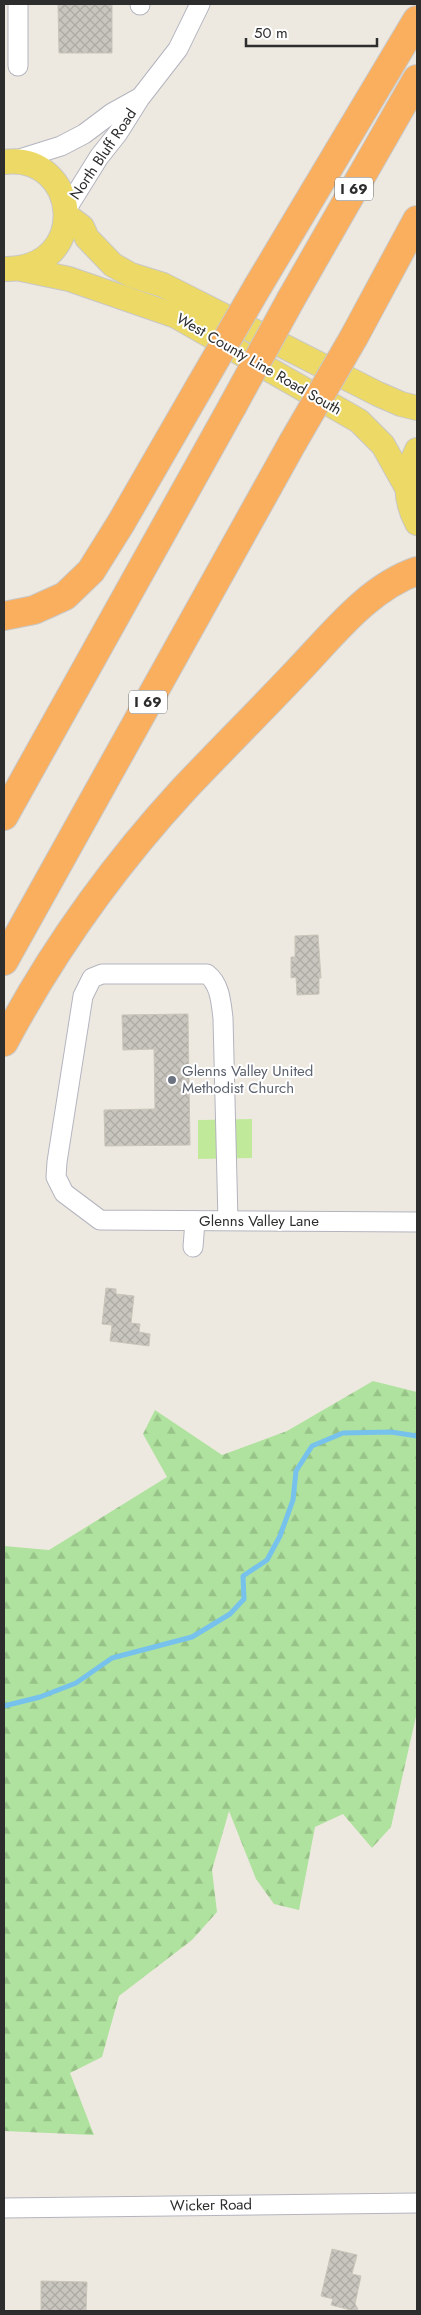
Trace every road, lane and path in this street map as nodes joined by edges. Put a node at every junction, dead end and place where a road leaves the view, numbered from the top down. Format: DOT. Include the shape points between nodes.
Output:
graph roads {
  1 [pos="18,4"];
  2 [pos="200,4"];
  3 [pos="417,20"];
  4 [pos="18,66"];
  5 [pos="417,78"];
  6 [pos="140,98"];
  7 [pos="8,162"];
  8 [pos="66,212"];
  9 [pos="417,220"];
  10 [pos="12,269"];
  11 [pos="417,408"];
  12 [pos="417,450"];
  13 [pos="407,488"];
  14 [pos="417,523"];
  15 [pos="417,570"];
  16 [pos="4,616"];
  17 [pos="4,816"];
  18 [pos="4,961"];
  19 [pos="4,1042"];
  20 [pos="195,1221"];
  21 [pos="228,1221"];
  22 [pos="417,1222"];
  23 [pos="193,1247"];
  24 [pos="417,2202"];
  25 [pos="4,2208"];
  1 -- 4 [label="street"];
  2 -- 6 [label="street, North Bluff Road" via="178,49"];
  3 -- 16 [label="highway, bridge" via="91,571 65,596 34,610"];
  5 -- 17 [label="highway, I 69, bridge"];
  6 -- 7 [label="street, North Bluff Road" via="68,142"];
  6 -- 8 [label="street, North Bluff Road" via="99,156"];
  7 -- 8 [label="main road" via="28,164 42,170 60,190"];
  8 -- 10 [label="main road" via="64,230 48,256 35,264"];
  8 -- 11 [label="main road, West County Line Road South" via="113,265 131,275 163,285 378,394"];
  9 -- 18 [label="highway, I 69, bridge"];
  10 -- 13 [label="main road, West County Line Road South" via="69,279 176,316 359,422 383,445"];
  12 -- 13 [label="main road" via="410,465"];
  13 -- 14 [label="main road" via="411,512"];
  15 -- 19 [label="highway" via="386,586 354,614 182,791 131,852 56,953"];
  20 -- 21 [label="street, Glenns Valley Lane"];
  20 -- 21 [label="street, Glenns Valley Lane" via="100,1220 64,1193 56,1177 86,988 92,978 102,974 207,974 213,978 223,1018"];
  20 -- 23 [label="street"];
  21 -- 22 [label="street, Glenns Valley Lane"];
  24 -- 25 [label="street, Wicker Road"];
}
